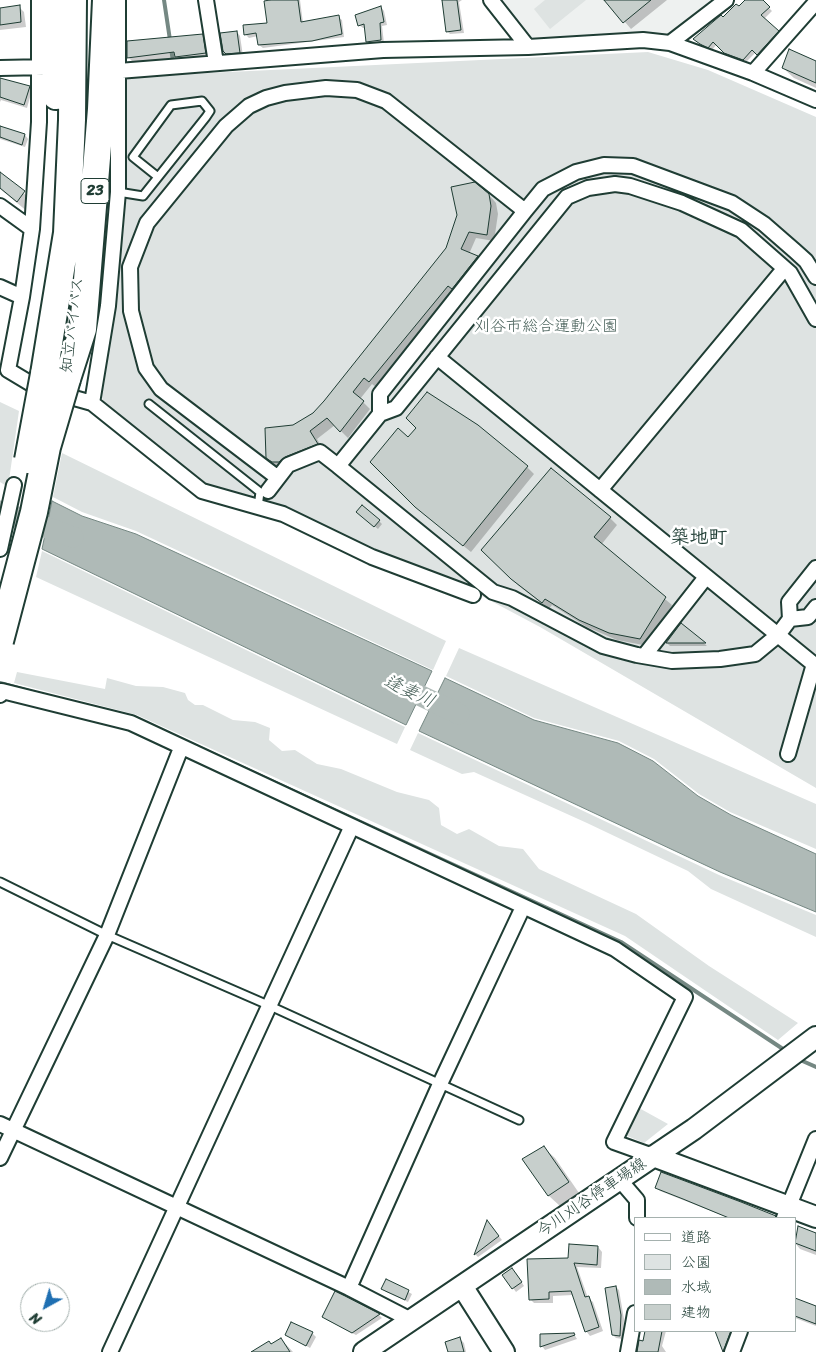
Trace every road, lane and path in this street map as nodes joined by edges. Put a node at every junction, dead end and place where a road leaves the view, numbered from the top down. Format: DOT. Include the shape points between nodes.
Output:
graph roads {
  1 [pos="38,0"];
  2 [pos="54,0"];
  3 [pos="73,0"];
  4 [pos="90,0"];
  5 [pos="106,0"];
  6 [pos="118,0"];
  7 [pos="206,0"];
  8 [pos="491,0"];
  9 [pos="726,0"];
  10 [pos="816,2"];
  11 [pos="670,43"];
  12 [pos="528,47"];
  13 [pos="216,63"];
  14 [pos="43,67"];
  15 [pos="0,68"];
  16 [pos="112,72"];
  17 [pos="753,73"];
  18 [pos="816,100"];
  19 [pos="158,177"];
  20 [pos="118,192"];
  21 [pos="0,206"];
  22 [pos="525,211"];
  23 [pos="32,229"];
  24 [pos="67,233"];
  25 [pos="784,269"];
  26 [pos="816,278"];
  27 [pos="0,287"];
  28 [pos="22,297"];
  29 [pos="816,318"];
  30 [pos="437,357"];
  31 [pos="4,372"];
  32 [pos="53,383"];
  33 [pos="92,403"];
  34 [pos="149,404"];
  35 [pos="380,414"];
  36 [pos="338,466"];
  37 [pos="278,478"];
  38 [pos="14,485"];
  39 [pos="600,490"];
  40 [pos="268,492"];
  41 [pos="257,508"];
  42 [pos="0,549"];
  43 [pos="816,568"];
  44 [pos="706,577"];
  45 [pos="0,583"];
  46 [pos="473,595"];
  47 [pos="816,607"];
  48 [pos="790,619"];
  49 [pos="778,635"];
  50 [pos="0,641"];
  51 [pos="644,656"];
  52 [pos="815,665"];
  53 [pos="0,695"];
  54 [pos="181,748"];
  55 [pos="788,754"];
  56 [pos="351,828"];
  57 [pos="0,882"];
  58 [pos="523,907"];
  59 [pos="107,935"];
  60 [pos="268,1005"];
  61 [pos="816,1037"];
  62 [pos="440,1084"];
  63 [pos="519,1120"];
  64 [pos="0,1124"];
  65 [pos="14,1130"];
  66 [pos="816,1139"];
  67 [pos="653,1156"];
  68 [pos="0,1158"];
  69 [pos="620,1179"];
  70 [pos="175,1206"];
  71 [pos="786,1213"];
  72 [pos="637,1217"];
  73 [pos="816,1217"];
  74 [pos="462,1286"];
  75 [pos="348,1288"];
  76 [pos="634,1319"];
  77 [pos="410,1320"];
  78 [pos="740,1332"];
  79 [pos="110,1352"];
  80 [pos="364,1352"];
  81 [pos="504,1352"];
  82 [pos="628,1352"];
  83 [pos="732,1352"];
  1 -- 14 [label="street"];
  2 -- 24 [label="highway" via="58,190"];
  3 -- 24 [label="highway, 知立バイパス / 23"];
  4 -- 32 [label="highway, 知立バイパス / 23" via="84,207 76,316"];
  5 -- 32 [label="highway, 23" via="101,109 83,329"];
  6 -- 16 [label="street"];
  7 -- 13 [label="street"];
  8 -- 12 [label="street"];
  9 -- 11 [label="street"];
  10 -- 17 [label="street"];
  11 -- 12 [label="street" via="643,40"];
  11 -- 17 [label="street"];
  12 -- 13 [label="street" via="383,50"];
  13 -- 16 [label="street"];
  14 -- 15 [label="street"];
  14 -- 23 [label="street"];
  16 -- 20 [label="street"];
  17 -- 18 [label="street"];
  19 -- 19 [label="lane" via="133,157 171,104 202,101 210,111"];
  19 -- 20 [label="lane" via="143,196"];
  20 -- 33 [label="street" via="108,306"];
  21 -- 23 [label="street"];
  22 -- 26 [label="street" via="542,189 576,172 604,165 633,166 707,192 748,213 795,250"];
  22 -- 35 [label="street" via="380,394"];
  22 -- 37 [label="street" via="386,101 357,90 326,88 276,95 249,106 226,126 147,223 130,267 131,311 146,368 161,389"];
  23 -- 28 [label="street"];
  24 -- 32 [label="highway, 知立バイパス / 23"];
  25 -- 29 [label="street" via="798,284"];
  25 -- 30 [label="street" via="742,230 682,203 622,185 588,188 567,197"];
  25 -- 39 [label="street"];
  27 -- 28 [label="street"];
  28 -- 31 [label="street"];
  30 -- 35 [label="street" via="396,408"];
  30 -- 39 [label="street"];
  31 -- 32 [label="street"];
  32 -- 33 [label="street"];
  32 -- 45 [label="highway, 知立バイパス / 23, bridge"];
  32 -- 50 [label="highway, 知立バイパス / 23, bridge" via="47,447 34,512"];
  33 -- 41 [label="street" via="202,491"];
  34 -- 41 [label="lane" via="260,492"];
  35 -- 36 [label="street"];
  36 -- 37 [label="street" via="320,452 288,465"];
  36 -- 51 [label="street" via="493,592 512,598 603,646"];
  37 -- 40 [label="street"];
  38 -- 42 [label="street"];
  39 -- 44 [label="street"];
  41 -- 46 [label="street" via="283,514 372,557"];
  43 -- 48 [label="street" via="789,602"];
  44 -- 49 [label="street"];
  44 -- 51 [label="street"];
  47 -- 48 [label="street" via="808,617"];
  48 -- 49 [label="street"];
  49 -- 51 [label="street" via="756,654 672,661"];
  49 -- 52 [label="street"];
  52 -- 55 [label="street"];
  53 -- 54 [label="street" via="2,691 131,723"];
  54 -- 56 [label="street"];
  54 -- 59 [label="street"];
  56 -- 58 [label="street"];
  56 -- 60 [label="street"];
  57 -- 59 [label="lane"];
  58 -- 62 [label="street"];
  58 -- 67 [label="street" via="615,949 685,997 614,1142"];
  59 -- 60 [label="lane"];
  59 -- 65 [label="street"];
  60 -- 62 [label="lane"];
  60 -- 70 [label="street"];
  61 -- 67 [label="main road, 今川刈谷停車場線"];
  62 -- 63 [label="lane"];
  62 -- 75 [label="street"];
  64 -- 65 [label="street"];
  65 -- 68 [label="street"];
  65 -- 70 [label="street"];
  66 -- 71 [label="street"];
  67 -- 69 [label="main road, 今川刈谷停車場線"];
  67 -- 71 [label="main road"];
  69 -- 72 [label="street" via="637,1200"];
  69 -- 74 [label="main road, 今川刈谷停車場線"];
  70 -- 75 [label="street"];
  70 -- 79 [label="street"];
  71 -- 73 [label="main road"];
  74 -- 77 [label="main road, 今川刈谷停車場線"];
  74 -- 81 [label="main road"];
  75 -- 77 [label="street"];
  76 -- 82 [label="street"];
  77 -- 80 [label="main road, 今川刈谷停車場線"];
  78 -- 83 [label="street"];
}
